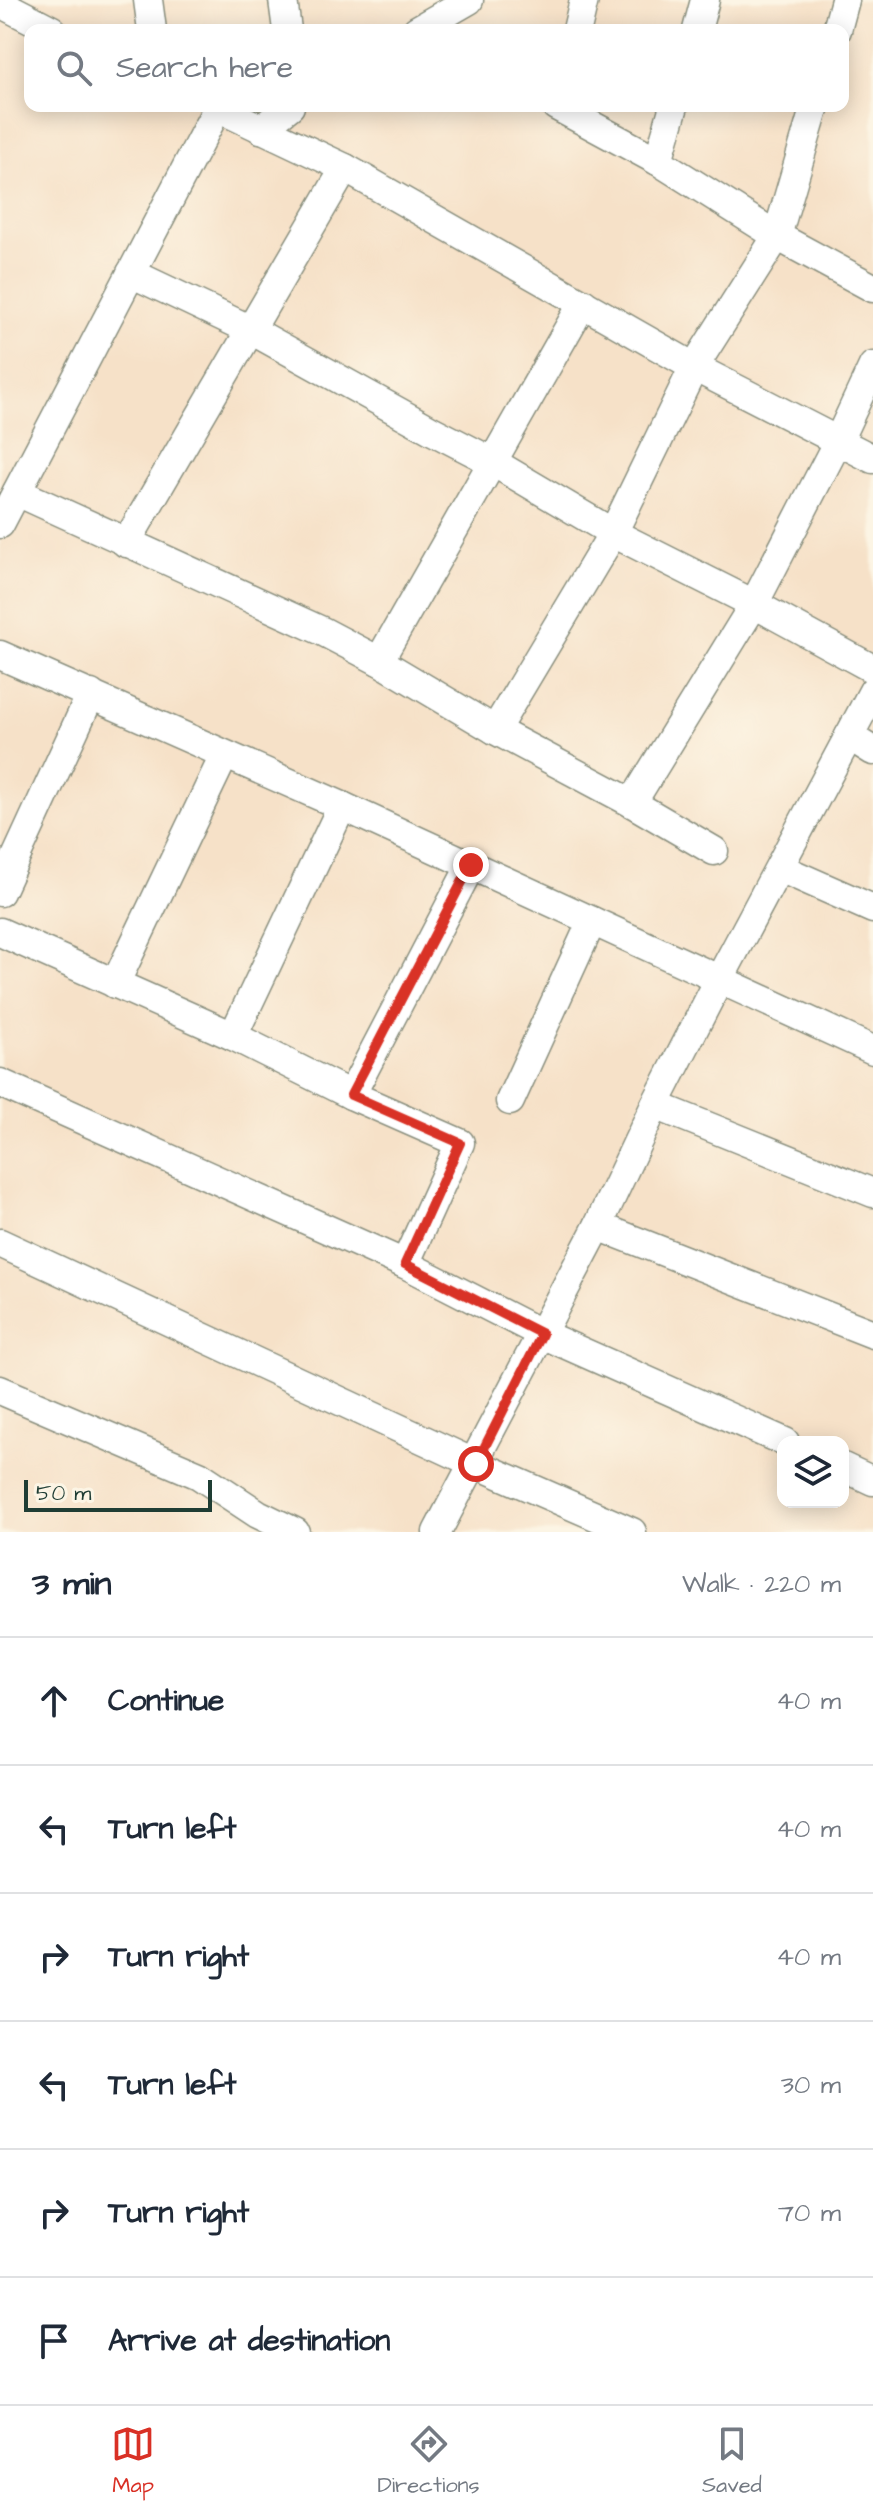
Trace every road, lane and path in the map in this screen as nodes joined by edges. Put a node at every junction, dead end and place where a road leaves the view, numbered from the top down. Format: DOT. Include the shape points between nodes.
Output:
graph roads {
  1 [pos="148,0"];
  2 [pos="283,0"];
  3 [pos="469,0"];
  4 [pos="584,0"];
  5 [pos="705,0"];
  6 [pos="845,0"];
  7 [pos="0,3"];
  8 [pos="434,19"];
  9 [pos="40,24"];
  10 [pos="151,24"];
  11 [pos="286,24"];
  12 [pos="578,24"];
  13 [pos="699,24"];
  14 [pos="839,24"];
  15 [pos="213,112"];
  16 [pos="226,112"];
  17 [pos="282,112"];
  18 [pos="568,112"];
  19 [pos="672,112"];
  20 [pos="813,112"];
  21 [pos="261,129"];
  22 [pos="658,161"];
  23 [pos="345,168"];
  24 [pos="777,236"];
  25 [pos="131,273"];
  26 [pos="873,288"];
  27 [pos="583,303"];
  28 [pos="251,330"];
  29 [pos="873,366"];
  30 [pos="694,367"];
  31 [pos="838,441"];
  32 [pos="873,459"];
  33 [pos="491,461"];
  34 [pos="17,492"];
  35 [pos="0,524"];
  36 [pos="613,533"];
  37 [pos="126,543"];
  38 [pos="754,604"];
  39 [pos="0,655"];
  40 [pos="379,661"];
  41 [pos="873,669"];
  42 [pos="873,691"];
  43 [pos="91,694"];
  44 [pos="495,730"];
  45 [pos="861,744"];
  46 [pos="224,756"];
  47 [pos="632,803"];
  48 [pos="342,806"];
  49 [pos="714,851"];
  50 [pos="471,865"];
  51 [pos="780,868"];
  52 [pos="0,892"];
  53 [pos="873,909"];
  54 [pos="592,921"];
  55 [pos="0,932"];
  56 [pos="720,978"];
  57 [pos="115,984"];
  58 [pos="233,1036"];
  59 [pos="873,1050"];
  60 [pos="0,1083"];
  61 [pos="351,1095"];
  62 [pos="510,1101"];
  63 [pos="655,1105"];
  64 [pos="873,1193"];
  65 [pos="598,1226"];
  66 [pos="0,1243"];
  67 [pos="405,1264"];
  68 [pos="542,1334"];
  69 [pos="873,1334"];
  70 [pos="0,1390"];
  71 [pos="777,1438"];
  72 [pos="476,1464"];
  73 [pos="849,1470"];
  74 [pos="873,1481"];
  75 [pos="295,1532"];
  76 [pos="437,1532"];
  77 [pos="632,1532"];
  1 -- 10 [label="street"];
  2 -- 11 [label="street"];
  3 -- 8 [label="street"];
  4 -- 12 [label="street"];
  5 -- 13 [label="street"];
  6 -- 14 [label="street"];
  7 -- 9 [label="street"];
  15 -- 25 [label="street"];
  16 -- 21 [label="street"];
  17 -- 21 [label="street"];
  18 -- 22 [label="street"];
  19 -- 22 [label="street"];
  20 -- 24 [label="street"];
  21 -- 23 [label="street"];
  22 -- 24 [label="street"];
  23 -- 27 [label="street"];
  23 -- 28 [label="street"];
  24 -- 26 [label="street"];
  24 -- 30 [label="street"];
  25 -- 28 [label="street"];
  25 -- 34 [label="street"];
  27 -- 30 [label="street"];
  27 -- 33 [label="street"];
  28 -- 33 [label="street"];
  28 -- 37 [label="street"];
  29 -- 31 [label="street"];
  30 -- 31 [label="street"];
  30 -- 36 [label="street"];
  31 -- 32 [label="street"];
  31 -- 38 [label="street"];
  33 -- 36 [label="street"];
  33 -- 40 [label="street"];
  34 -- 35 [label="street"];
  34 -- 37 [label="street"];
  36 -- 38 [label="street"];
  36 -- 44 [label="street"];
  37 -- 40 [label="street"];
  38 -- 41 [label="street"];
  38 -- 47 [label="street"];
  39 -- 43 [label="street"];
  40 -- 44 [label="street"];
  42 -- 45 [label="street"];
  43 -- 46 [label="street"];
  43 -- 52 [label="street"];
  44 -- 47 [label="street"];
  45 -- 51 [label="street"];
  46 -- 48 [label="street"];
  46 -- 57 [label="street"];
  47 -- 49 [label="street"];
  48 -- 50 [label="street"];
  48 -- 58 [label="street"];
  50 -- 54 [label="street"];
  50 -- 61 [label="street"];
  51 -- 53 [label="street"];
  51 -- 56 [label="street"];
  54 -- 56 [label="street"];
  54 -- 62 [label="street"];
  55 -- 57 [label="street"];
  56 -- 59 [label="street"];
  56 -- 63 [label="street"];
  57 -- 58 [label="street"];
  58 -- 61 [label="street"];
  60 -- 67 [label="street"];
  61 -- 67 [label="street" via="460,1143"];
  63 -- 64 [label="street"];
  63 -- 65 [label="street"];
  65 -- 68 [label="street"];
  65 -- 69 [label="street"];
  66 -- 72 [label="street"];
  67 -- 68 [label="street"];
  68 -- 71 [label="street"];
  68 -- 72 [label="street"];
  70 -- 75 [label="street" via="199,1475"];
  72 -- 76 [label="street"];
  72 -- 77 [label="street"];
  73 -- 74 [label="street"];
}
